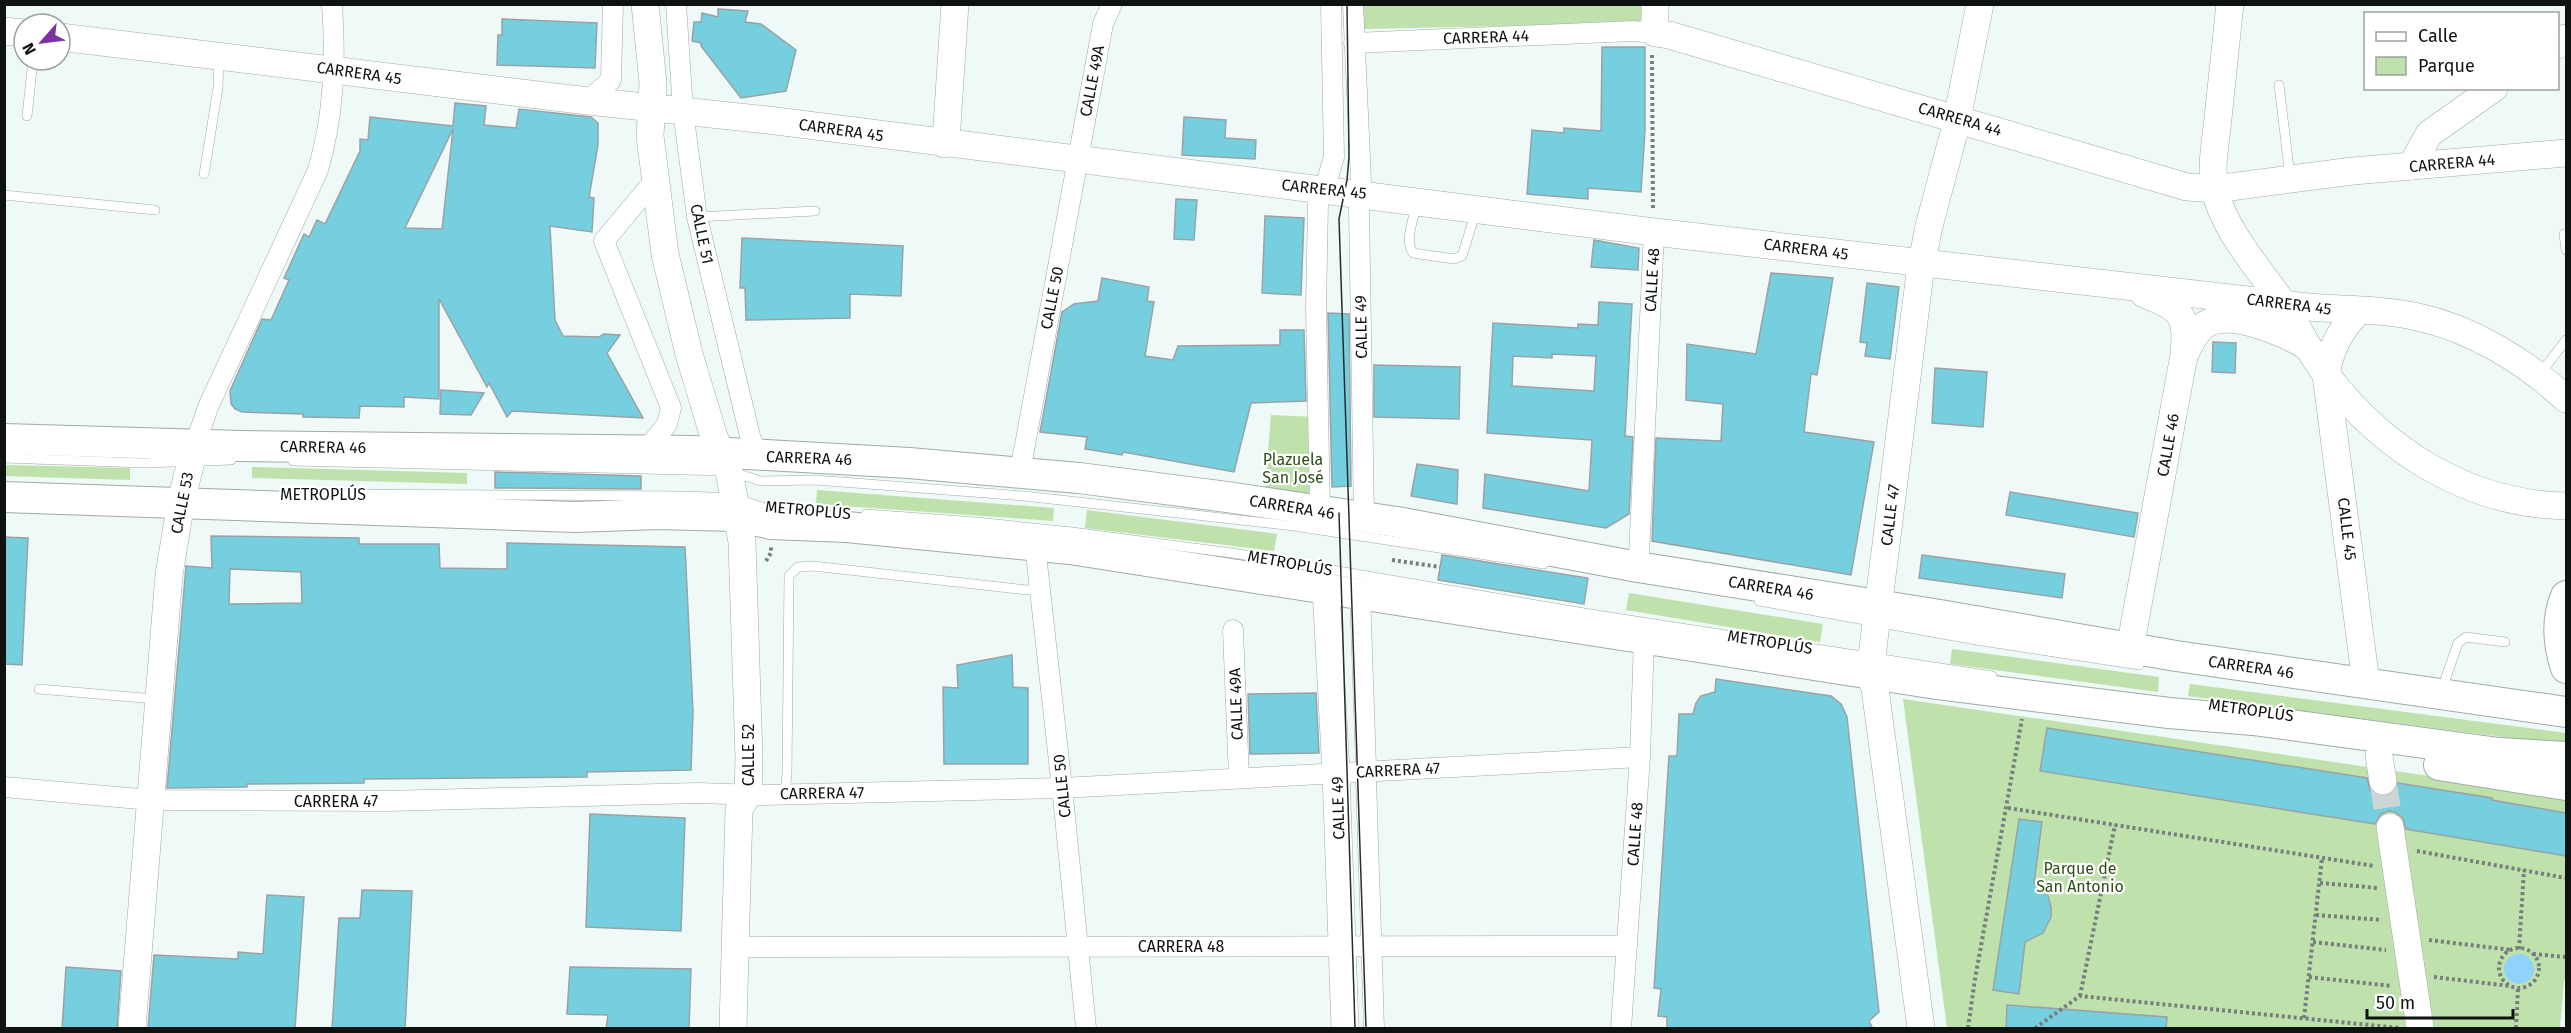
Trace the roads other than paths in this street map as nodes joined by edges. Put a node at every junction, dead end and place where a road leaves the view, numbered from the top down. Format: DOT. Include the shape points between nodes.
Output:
graph roads {
  1 [pos="332,4"];
  2 [pos="613,4"];
  3 [pos="645,4"];
  4 [pos="676,4"];
  5 [pos="955,4"];
  6 [pos="1112,4"];
  7 [pos="1331,4"];
  8 [pos="1353,4"];
  9 [pos="1655,4"];
  10 [pos="1980,4"];
  11 [pos="2230,4"];
  12 [pos="1655,33"];
  13 [pos="72,39"];
  14 [pos="1354,43"];
  15 [pos="218,56"];
  16 [pos="335,69"];
  17 [pos="32,72"];
  18 [pos="2279,85"];
  19 [pos="2491,90"];
  20 [pos="588,101"];
  21 [pos="651,106"];
  22 [pos="683,111"];
  23 [pos="27,116"];
  24 [pos="1957,119"];
  25 [pos="944,144"];
  26 [pos="2566,153"];
  27 [pos="1078,160"];
  28 [pos="2411,166"];
  29 [pos="204,174"];
  30 [pos="1328,177"];
  31 [pos="2290,179"];
  32 [pos="654,181"];
  33 [pos="1361,181"];
  34 [pos="2215,189"];
  35 [pos="4,195"];
  36 [pos="1416,201"];
  37 [pos="1318,203"];
  38 [pos="1359,208"];
  39 [pos="1474,208"];
  40 [pos="156,210"];
  41 [pos="815,211"];
  42 [pos="697,217"];
  43 [pos="1654,232"];
  44 [pos="2564,234"];
  45 [pos="2566,250"];
  46 [pos="1923,262"];
  47 [pos="2115,284"];
  48 [pos="2282,303"];
  49 [pos="2360,311"];
  50 [pos="2566,340"];
  51 [pos="2309,348"];
  52 [pos="2184,355"];
  53 [pos="2326,375"];
  54 [pos="2538,376"];
  55 [pos="2566,399"];
  56 [pos="4,439"];
  57 [pos="646,450"];
  58 [pos="192,453"];
  59 [pos="761,456"];
  60 [pos="4,458"];
  61 [pos="242,460"];
  62 [pos="277,461"];
  63 [pos="725,462"];
  64 [pos="1020,472"];
  65 [pos="183,494"];
  66 [pos="318,494"];
  67 [pos="4,497"];
  68 [pos="2566,506"];
  69 [pos="734,507"];
  70 [pos="779,510"];
  71 [pos="1320,511"];
  72 [pos="856,514"];
  73 [pos="1364,518"];
  74 [pos="1035,545"];
  75 [pos="1639,556"];
  76 [pos="1553,566"];
  77 [pos="1326,588"];
  78 [pos="1040,589"];
  79 [pos="1360,594"];
  80 [pos="2566,596"];
  81 [pos="1747,599"];
  82 [pos="1878,614"];
  83 [pos="1233,630"];
  84 [pos="1644,639"];
  85 [pos="2505,642"];
  86 [pos="2140,657"];
  87 [pos="1871,664"];
  88 [pos="2566,668"];
  89 [pos="1997,676"];
  90 [pos="2366,683"];
  91 [pos="39,689"];
  92 [pos="2440,694"];
  93 [pos="158,700"];
  94 [pos="2218,706"];
  95 [pos="2566,712"];
  96 [pos="2169,713"];
  97 [pos="2535,718"];
  98 [pos="2566,718"];
  99 [pos="2566,755"];
  100 [pos="1640,757"];
  101 [pos="1336,773"];
  102 [pos="1239,778"];
  103 [pos="2566,785"];
  104 [pos="4,787"];
  105 [pos="1062,788"];
  106 [pos="785,793"];
  107 [pos="748,795"];
  108 [pos="151,800"];
  109 [pos="2391,837"];
  110 [pos="1078,945"];
  111 [pos="1343,946"];
  112 [pos="1372,946"];
  113 [pos="1627,946"];
  114 [pos="735,947"];
  115 [pos="132,1029"];
  116 [pos="732,1029"];
  117 [pos="1086,1029"];
  118 [pos="1345,1029"];
  119 [pos="1374,1029"];
  120 [pos="1621,1029"];
  121 [pos="1921,1029"];
  122 [pos="2420,1029"];
  1 -- 16 [label="street, CALLE 53"];
  2 -- 20 [label="street" via="611,80"];
  3 -- 21 [label="street" via="653,83"];
  4 -- 22 [label="street, CALLE 51"];
  5 -- 25 [label="street"];
  6 -- 27 [label="street, CALLE 49A" via="1103,24"];
  7 -- 30 [label="street" via="1334,157"];
  8 -- 14 [label="street"];
  9 -- 12 [label="street"];
  10 -- 24 [label="street, CALLE 47"];
  11 -- 34 [label="street" via="2215,150"];
  12 -- 14 [label="street, CARRERA 44"];
  12 -- 24 [label="street, CARRERA 44"];
  13 -- 15 [label="street, CARRERA 45"];
  14 -- 33 [label="street"];
  15 -- 16 [label="street, CARRERA 45"];
  15 -- 29 [label="lane" via="218,88"];
  16 -- 20 [label="street, CARRERA 45"];
  16 -- 58 [label="street, CALLE 53" via="328,132 318,170 204,414"];
  17 -- 23 [label="lane"];
  18 -- 31 [label="lane"];
  19 -- 28 [label="street" via="2429,134"];
  20 -- 21 [label="street, CARRERA 45"];
  21 -- 22 [label="street, CARRERA 45"];
  21 -- 32 [label="street"];
  22 -- 25 [label="street, CARRERA 45"];
  22 -- 42 [label="street, CALLE 51"];
  24 -- 34 [label="street, CARRERA 44" via="2187,187"];
  24 -- 46 [label="street, CALLE 47"];
  25 -- 27 [label="street, CARRERA 45"];
  26 -- 28 [label="street, CARRERA 44"];
  27 -- 36 [label="street, CARRERA 45"];
  27 -- 64 [label="street, CALLE 50"];
  28 -- 31 [label="street, CARRERA 44"];
  31 -- 34 [label="street, CARRERA 44"];
  32 -- 57 [label="street" via="604,241 671,408 667,424"];
  32 -- 63 [label="street" via="676,304"];
  34 -- 48 [label="street, CALLE 45" via="2229,224"];
  35 -- 40 [label="lane"];
  36 -- 39 [label="street, CARRERA 45"];
  36 -- 39 [label="lane" via="1409,247 1413,253 1454,259 1462,256 1467,244"];
  37 -- 71 [label="street"];
  38 -- 73 [label="street, CALLE 49"];
  39 -- 43 [label="street, CARRERA 45"];
  41 -- 42 [label="lane"];
  42 -- 59 [label="street, CALLE 51" via="750,440"];
  43 -- 46 [label="street, CARRERA 45"];
  43 -- 75 [label="street, CALLE 48"];
  44 -- 45 [label="lane"];
  46 -- 47 [label="street, CARRERA 45"];
  46 -- 82 [label="street, CALLE 47"];
  47 -- 48 [label="street, CARRERA 45"];
  47 -- 52 [label="street, CALLE 46" via="2161,301 2182,317 2187,329"];
  48 -- 49 [label="street, CARRERA 45"];
  48 -- 51 [label="street, CALLE 45"];
  49 -- 53 [label="street, CALLE 45" via="2344,327 2332,348"];
  49 -- 54 [label="street, CARRERA 45" via="2399,314 2447,326 2481,340"];
  50 -- 54 [label="lane"];
  51 -- 52 [label="street, CARRERA 45" via="2270,329 2223,320 2202,327"];
  51 -- 53 [label="street, CALLE 45"];
  52 -- 86 [label="street, CALLE 46"];
  53 -- 68 [label="street" via="2376,430 2425,465 2487,494 2546,506"];
  53 -- 90 [label="street, CALLE 45"];
  54 -- 55 [label="street, CARRERA 45"];
  56 -- 58 [label="main road, CARRERA 46"];
  57 -- 58 [label="main road, CARRERA 46"];
  57 -- 63 [label="main road, CARRERA 46"];
  58 -- 60 [label="lane" via="105,462"];
  58 -- 61 [label="lane"];
  58 -- 65 [label="street, CALLE 53"];
  59 -- 63 [label="main road, CARRERA 46"];
  59 -- 64 [label="main road, CARRERA 46"];
  62 -- 63 [label="lane, METROPLÚS"];
  63 -- 69 [label="street"];
  63 -- 76 [label="lane, METROPLÚS" via="761,481 815,480 1024,496 1283,524"];
  64 -- 71 [label="main road, CARRERA 46"];
  65 -- 67 [label="main road"];
  65 -- 69 [label="main road" via="575,517"];
  65 -- 93 [label="street, CALLE 53" via="169,574"];
  66 -- 69 [label="lane, METROPLÚS"];
  69 -- 70 [label="lane, METROPLÚS"];
  69 -- 74 [label="main road" via="771,524 847,527"];
  69 -- 107 [label="street, CALLE 52" via="742,542 744,578"];
  71 -- 73 [label="main road, CARRERA 46"];
  72 -- 87 [label="lane, METROPLÚS" via="976,522 1228,552"];
  73 -- 82 [label="main road, CARRERA 46"];
  74 -- 77 [label="main road"];
  74 -- 78 [label="street, CALLE 50"];
  77 -- 79 [label="main road"];
  77 -- 101 [label="street, CALLE 49"];
  78 -- 105 [label="street, CALLE 50"];
  78 -- 106 [label="lane" via="798,567 789,576"];
  79 -- 84 [label="main road"];
  79 -- 112 [label="street, CALLE 49"];
  80 -- 88 [label="main road" via="2559,636"];
  81 -- 82 [label="lane"];
  82 -- 86 [label="main road, CARRERA 46"];
  82 -- 87 [label="street, CALLE 47"];
  83 -- 102 [label="street, CALLE 49A"];
  84 -- 87 [label="main road" via="1832,669"];
  84 -- 100 [label="street, CALLE 48"];
  85 -- 92 [label="lane" via="2466,637 2458,643"];
  86 -- 90 [label="main road, CARRERA 46"];
  87 -- 89 [label="lane, METROPLÚS"];
  87 -- 96 [label="main road" via="1930,683"];
  87 -- 121 [label="street, CALLE 47"];
  90 -- 92 [label="main road, CARRERA 46"];
  91 -- 93 [label="lane"];
  92 -- 95 [label="main road, CARRERA 46"];
  93 -- 108 [label="street, CALLE 53"];
  94 -- 99 [label="lane, METROPLÚS"];
  96 -- 99 [label="main road" via="2253,720 2499,753"];
  96 -- 103 [label="main road" via="2253,739 2381,768"];
  97 -- 98 [label="lane"];
  100 -- 101 [label="street, CARRERA 47"];
  100 -- 113 [label="street, CALLE 48"];
  101 -- 102 [label="street, CARRERA 47"];
  101 -- 111 [label="street, CALLE 49"];
  102 -- 105 [label="street, CARRERA 47"];
  104 -- 108 [label="street, CARRERA 47"];
  105 -- 106 [label="street, CARRERA 47"];
  105 -- 110 [label="street, CALLE 50"];
  106 -- 107 [label="street, CARRERA 47"];
  107 -- 108 [label="street, CARRERA 47"];
  107 -- 114 [label="street, CALLE 52" via="739,809"];
  108 -- 115 [label="street, CALLE 53"];
  109 -- 122 [label="street" via="2401,980"];
  110 -- 111 [label="street, CARRERA 48"];
  110 -- 114 [label="street, CARRERA 48"];
  110 -- 117 [label="street, CALLE 50"];
  111 -- 112 [label="street, CARRERA 48"];
  111 -- 118 [label="street, CALLE 49"];
  112 -- 113 [label="street, CARRERA 48"];
  112 -- 119 [label="street, CALLE 49"];
  113 -- 120 [label="street, CALLE 48"];
  114 -- 116 [label="street, CALLE 52"];
}
